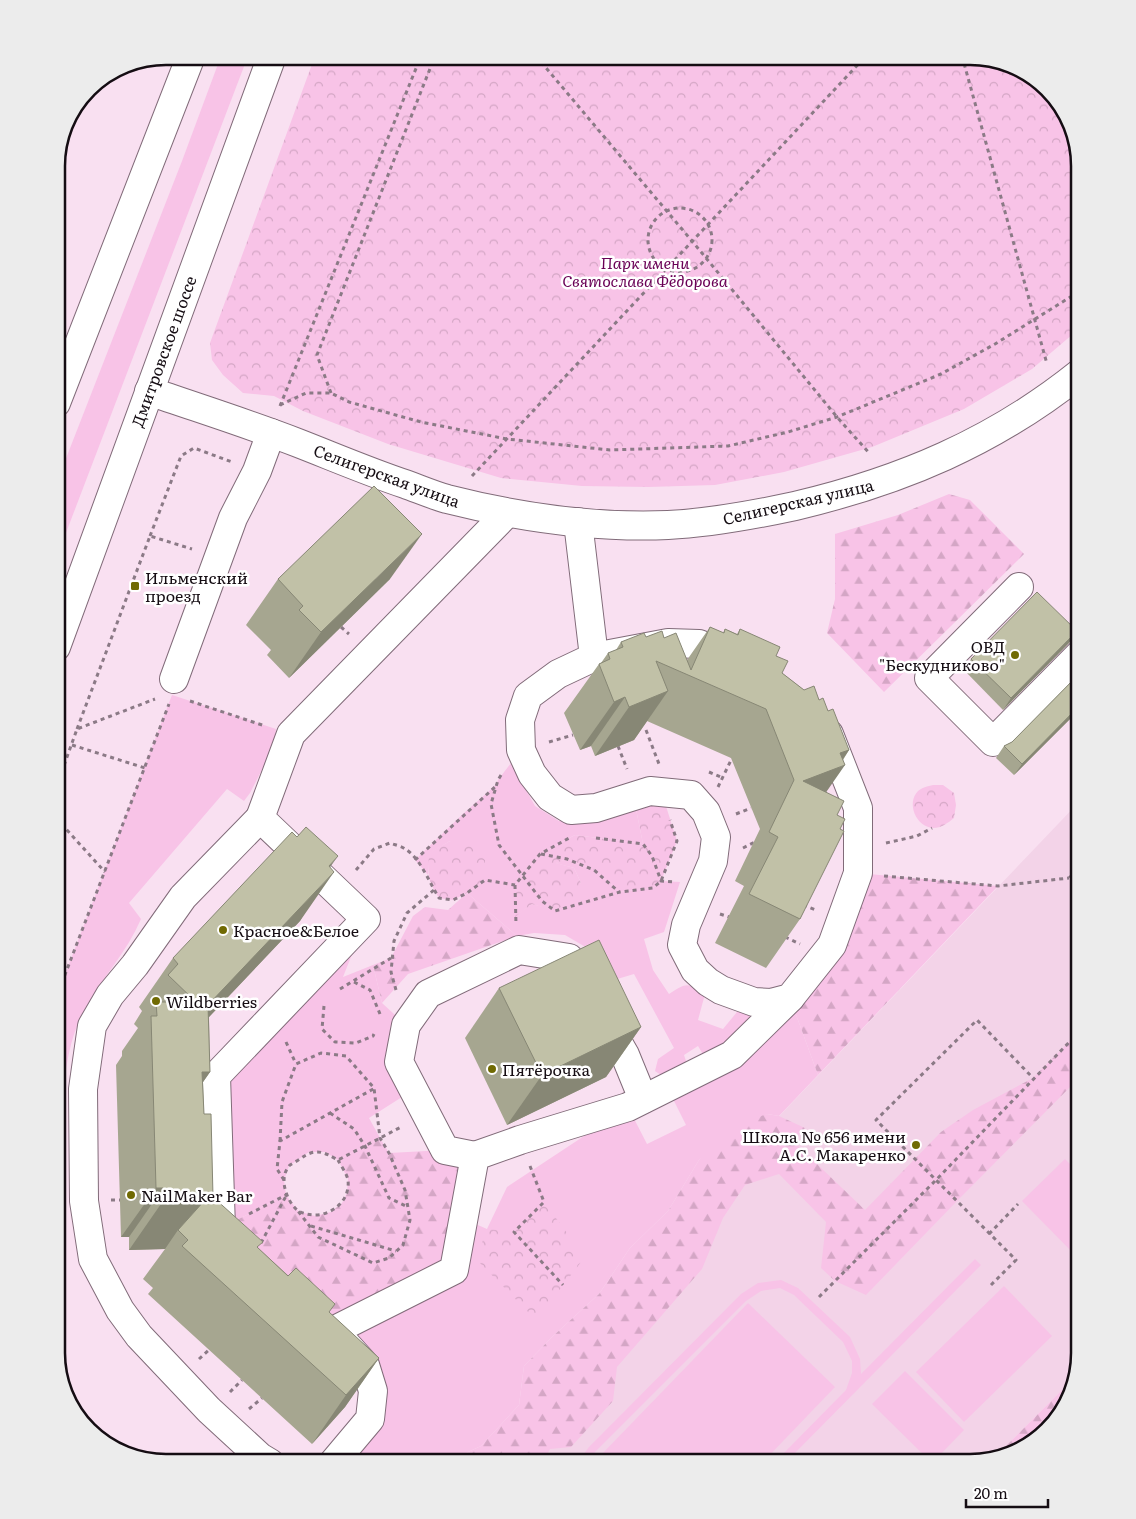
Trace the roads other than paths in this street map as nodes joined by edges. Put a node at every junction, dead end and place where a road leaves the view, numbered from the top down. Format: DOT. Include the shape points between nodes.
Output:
graph roads {
  1 [pos="187,65"];
  2 [pos="269,65"];
  3 [pos="65,380"];
  4 [pos="1071,385"];
  5 [pos="149,391"];
  6 [pos="270,433"];
  7 [pos="507,513"];
  8 [pos="578,522"];
  9 [pos="1019,587"];
  10 [pos="65,622"];
  11 [pos="594,657"];
  12 [pos="1071,663"];
  13 [pos="761,668"];
  14 [pos="173,689"];
  15 [pos="814,711"];
  16 [pos="260,818"];
  17 [pos="790,998"];
  18 [pos="643,1099"];
  19 [pos="475,1156"];
  20 [pos="253,1258"];
  21 [pos="312,1312"];
  22 [pos="333,1330"];
  23 [pos="257,1454"];
  24 [pos="341,1454"];
  1 -- 3 [label="main road"];
  2 -- 5 [label="main road, Дмитровское шоссе"];
  4 -- 8 [label="main road, Селигерская улица" via="965,447 877,484 780,509 703,522 667,525"];
  5 -- 6 [label="main road, Селигерская улица"];
  5 -- 10 [label="main road, Дмитровское шоссе"];
  6 -- 7 [label="main road, Селигерская улица" via="444,498"];
  6 -- 14 [label="main road" via="257,471 234,518"];
  7 -- 8 [label="main road, Селигерская улица"];
  7 -- 16 [label="main road" via="291,734"];
  8 -- 11 [label="main road"];
  9 -- 12 [label="main road" via="929,678 993,742"];
  11 -- 13 [label="main road" via="668,643 698,644"];
  11 -- 17 [label="main road" via="558,674 528,696 520,720 521,750 532,774 550,797 571,810 596,808 650,791 691,795 706,812 716,837 713,861 686,925 682,945 695,970 721,990 754,1002 771,1003"];
  15 -- 17 [label="main road" via="822,717 858,808 858,873 832,945"];
  16 -- 20 [label="main road" via="366,919 216,1076 221,1228"];
  16 -- 23 [label="main road" via="183,897 110,995 92,1026 83,1089 84,1201 93,1259 120,1310 139,1336 209,1410"];
  17 -- 18 [label="main road" via="732,1055"];
  18 -- 19 [label="main road"];
  18 -- 19 [label="main road" via="625,1055 569,958 519,950 428,994 406,1025 399,1062 426,1115 445,1150"];
  19 -- 22 [label="main road" via="454,1270"];
  21 -- 22 [label="main road"];
  22 -- 24 [label="main road" via="365,1365 373,1391 370,1419"];
}
